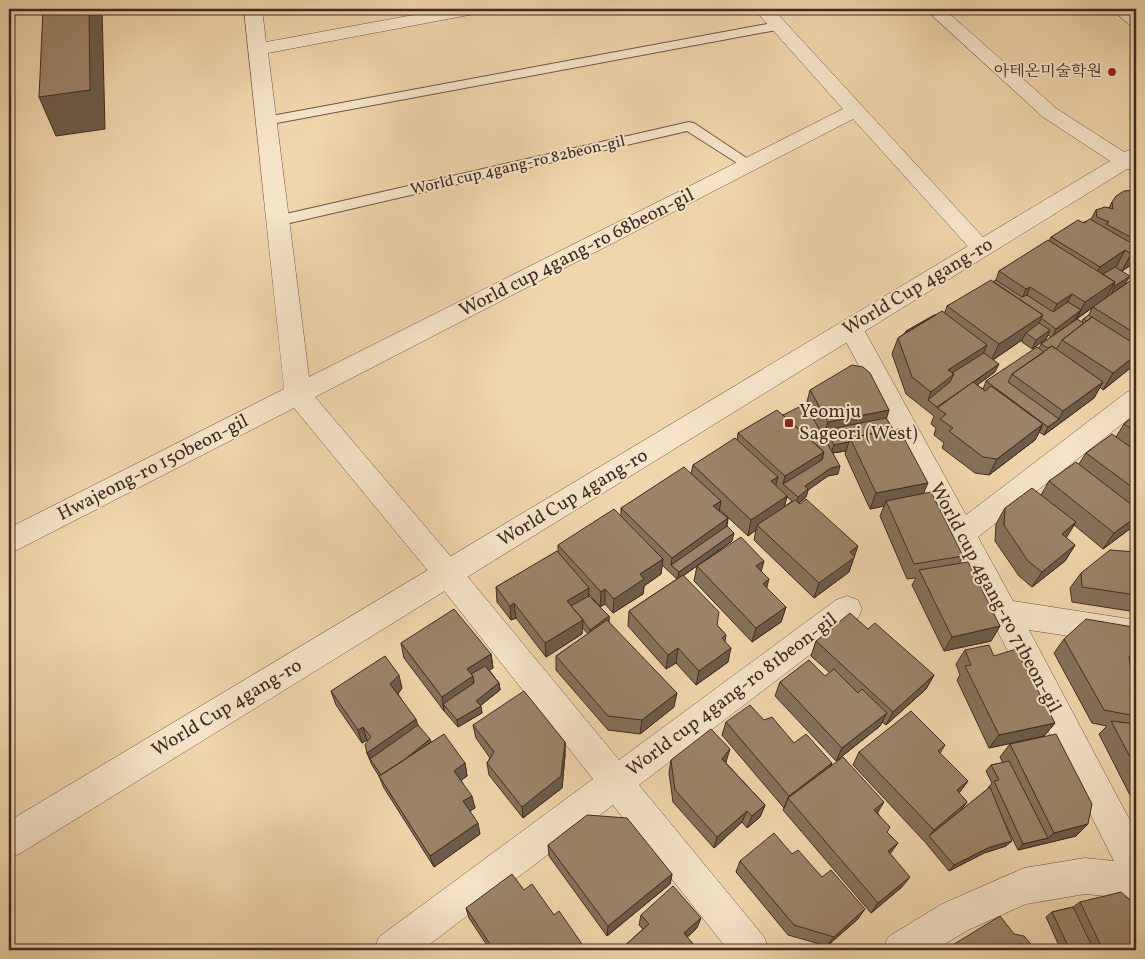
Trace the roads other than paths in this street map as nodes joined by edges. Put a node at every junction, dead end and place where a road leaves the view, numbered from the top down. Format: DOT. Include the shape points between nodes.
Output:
graph roads {
  1 [pos="253,9"];
  2 [pos="474,9"];
  3 [pos="763,9"];
  4 [pos="934,9"];
  5 [pos="1120,9"];
  6 [pos="1136,21"];
  7 [pos="778,26"];
  8 [pos="258,49"];
  9 [pos="856,110"];
  10 [pos="266,121"];
  11 [pos="1132,160"];
  12 [pos="750,164"];
  13 [pos="277,221"];
  14 [pos="982,248"];
  15 [pos="851,328"];
  16 [pos="298,395"];
  17 [pos="1136,399"];
  18 [pos="961,534"];
  19 [pos="9,541"];
  20 [pos="448,574"];
  21 [pos="848,609"];
  22 [pos="1004,613"];
  23 [pos="1136,633"];
  24 [pos="616,781"];
  25 [pos="9,841"];
  26 [pos="1136,868"];
  27 [pos="1136,881"];
  28 [pos="392,950"];
  29 [pos="751,950"];
  30 [pos="901,950"];
  1 -- 8 [label="street"];
  2 -- 8 [label="street"];
  3 -- 7 [label="street"];
  4 -- 11 [label="street" via="1050,114"];
  5 -- 6 [label="street"];
  7 -- 9 [label="street"];
  7 -- 10 [label="lane"];
  8 -- 10 [label="street"];
  9 -- 12 [label="street, World cup 4gang-ro 68beon-gil"];
  9 -- 14 [label="street"];
  10 -- 13 [label="street"];
  11 -- 14 [label="street, World Cup 4gang-ro"];
  12 -- 13 [label="lane, World cup 4gang-ro 82beon-gil" via="689,126"];
  12 -- 16 [label="street, World cup 4gang-ro 68beon-gil"];
  13 -- 16 [label="street"];
  14 -- 15 [label="street, World Cup 4gang-ro"];
  15 -- 18 [label="street, World cup 4gang-ro 71beon-gil"];
  15 -- 20 [label="street, World Cup 4gang-ro"];
  16 -- 19 [label="street, Hwajeong-ro 150beon-gil"];
  16 -- 20 [label="street"];
  17 -- 18 [label="street"];
  18 -- 22 [label="street, World cup 4gang-ro 71beon-gil"];
  20 -- 24 [label="street, World cup 4gang-ro 81beon-gil"];
  20 -- 25 [label="street, World Cup 4gang-ro"];
  21 -- 24 [label="street, World cup 4gang-ro 81beon-gil"];
  22 -- 23 [label="street"];
  22 -- 26 [label="street, World cup 4gang-ro 71beon-gil"];
  24 -- 28 [label="street, World cup 4gang-ro 81beon-gil"];
  24 -- 29 [label="street, World cup 4gang-ro 81beon-gil"];
  27 -- 30 [label="street" via="1085,876 1024,886 955,917"];
}
